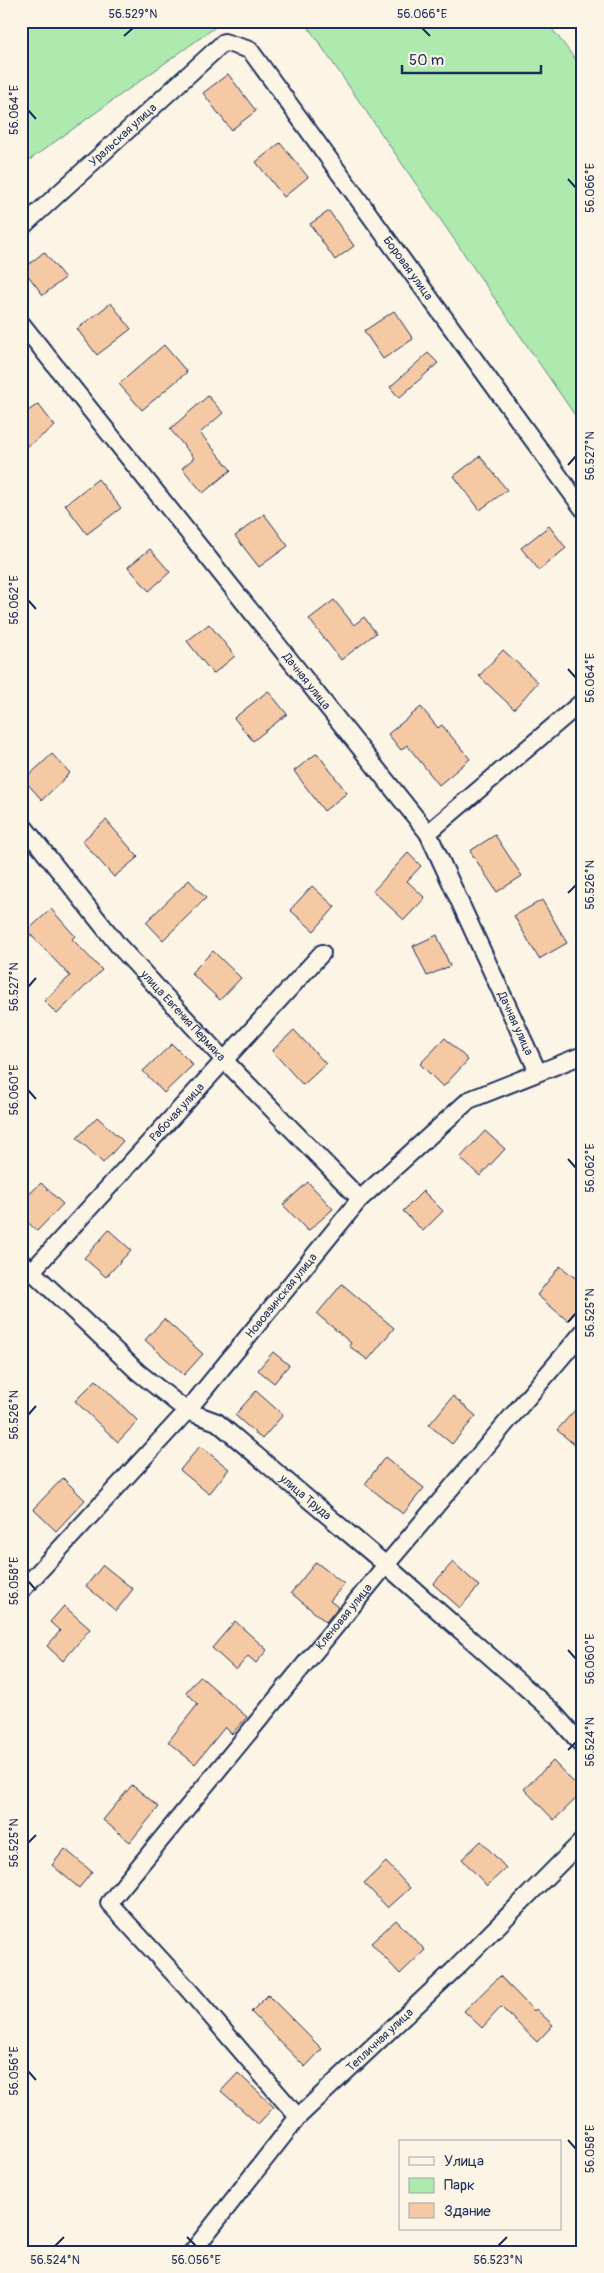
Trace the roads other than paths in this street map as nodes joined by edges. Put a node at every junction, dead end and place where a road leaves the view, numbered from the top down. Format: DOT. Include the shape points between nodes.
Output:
graph roads {
  1 [pos="224,42"];
  2 [pos="21,228"];
  3 [pos="21,323"];
  4 [pos="583,509"];
  5 [pos="583,701"];
  6 [pos="21,823"];
  7 [pos="428,833"];
  8 [pos="322,953"];
  9 [pos="583,1055"];
  10 [pos="224,1060"];
  11 [pos="538,1072"];
  12 [pos="360,1199"];
  13 [pos="27,1266"];
  14 [pos="583,1332"];
  15 [pos="187,1411"];
  16 [pos="386,1565"];
  17 [pos="21,1591"];
  18 [pos="583,1746"];
  19 [pos="583,1840"];
  20 [pos="298,2117"];
  21 [pos="192,2252"];
  1 -- 2 [label="street, Уральская улица"];
  1 -- 4 [label="street, Боровая улица" via="250,50"];
  3 -- 7 [label="street, Дачная улица"];
  5 -- 7 [label="street"];
  6 -- 10 [label="street, улица Евгения Пермяка" via="118,945"];
  7 -- 11 [label="street, Дачная улица"];
  8 -- 10 [label="street, Рабочая улица"];
  9 -- 11 [label="street, Новоазинская улица"];
  10 -- 12 [label="street, улица Евгения Пермяка"];
  10 -- 13 [label="street, Рабочая улица"];
  11 -- 12 [label="street, Новоазинская улица" via="469,1100"];
  12 -- 15 [label="street, Новоазинская улица"];
  13 -- 15 [label="street, улица Труда" via="138,1372"];
  14 -- 16 [label="street, Кленовая улица"];
  15 -- 16 [label="street, улица Труда" via="217,1422"];
  15 -- 17 [label="street, Новоазинская улица"];
  16 -- 18 [label="street, улица Труда" via="551,1710"];
  16 -- 20 [label="street, Кленовая улица" via="109,1903"];
  19 -- 20 [label="street, Тепличная улица" via="458,1966"];
  20 -- 21 [label="street, Тепличная улица"];
}
